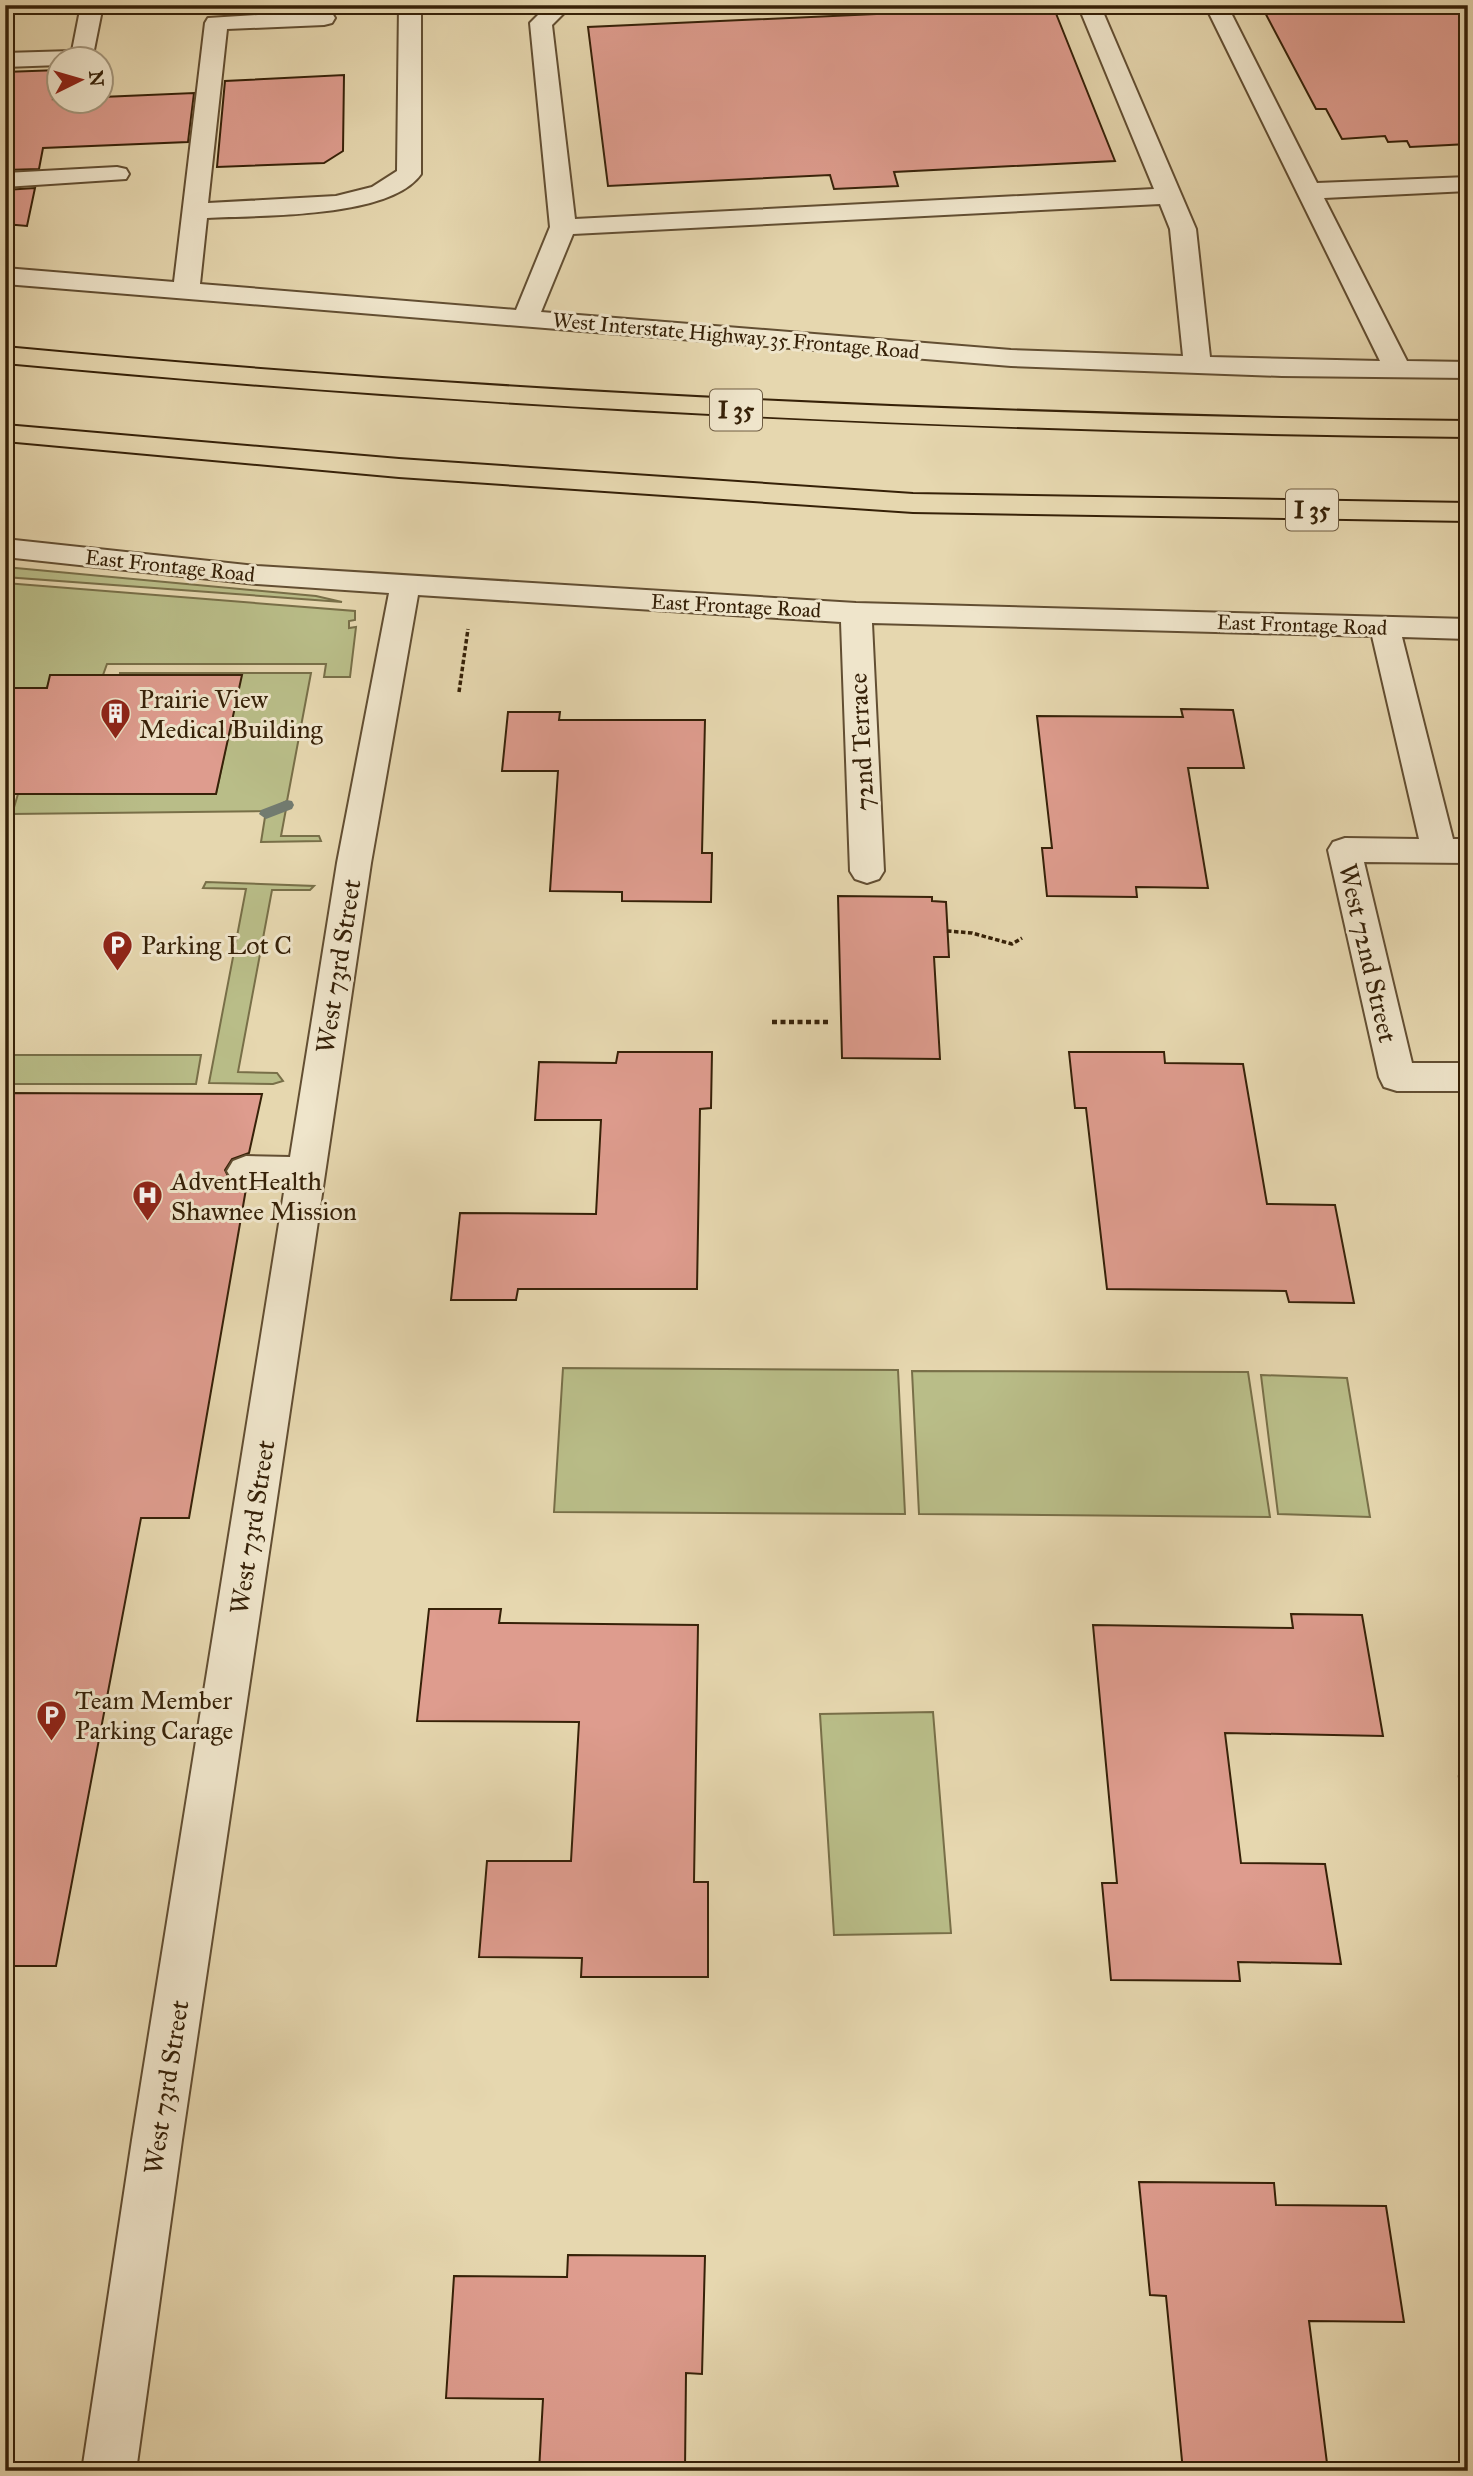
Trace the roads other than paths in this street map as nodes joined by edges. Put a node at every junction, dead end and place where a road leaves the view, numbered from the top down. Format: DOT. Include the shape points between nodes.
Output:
graph roads {
  1 [pos="93,5"];
  2 [pos="410,5"];
  3 [pos="561,5"];
  4 [pos="1089,5"];
  5 [pos="1216,5"];
  6 [pos="324,18"];
  7 [pos="5,60"];
  8 [pos="117,174"];
  9 [pos="5,180"];
  10 [pos="1468,184"];
  11 [pos="1309,191"];
  12 [pos="1169,196"];
  13 [pos="195,211"];
  14 [pos="563,226"];
  15 [pos="5,276"];
  16 [pos="186,292"];
  17 [pos="525,319"];
  18 [pos="5,355"];
  19 [pos="1198,365"];
  20 [pos="1397,369"];
  21 [pos="1468,370"];
  22 [pos="1468,429"];
  23 [pos="5,433"];
  24 [pos="1468,512"];
  25 [pos="5,548"];
  26 [pos="405,585"];
  27 [pos="856,613"];
  28 [pos="1385,628"];
  29 [pos="1468,629"];
  30 [pos="1454,851"];
  31 [pos="867,871"];
  32 [pos="1468,1077"];
  33 [pos="248,1158"];
  34 [pos="308,1159"];
  35 [pos="109,2471"];
  1 -- 7 [label="street" via="82,57"];
  2 -- 13 [label="street" via="409,174 380,194 337,203"];
  3 -- 14 [label="street" via="541,23"];
  4 -- 12 [label="street"];
  5 -- 11 [label="street"];
  6 -- 13 [label="street" via="216,23"];
  8 -- 9 [label="street"];
  10 -- 11 [label="street"];
  11 -- 20 [label="street"];
  12 -- 14 [label="street"];
  12 -- 19 [label="street" via="1183,229"];
  13 -- 16 [label="street"];
  14 -- 17 [label="street"];
  15 -- 16 [label="street, West Interstate Highway 35 Frontage Road"];
  16 -- 17 [label="street, West Interstate Highway 35 Frontage Road"];
  17 -- 19 [label="street, West Interstate Highway 35 Frontage Road" via="1011,358"];
  18 -- 22 [label="highway, I 35" via="230,377 641,406 996,422"];
  19 -- 20 [label="street, West Interstate Highway 35 Frontage Road"];
  20 -- 21 [label="street, West Interstate Highway 35 Frontage Road"];
  23 -- 24 [label="highway, I 35" via="412,469 900,502"];
  25 -- 26 [label="street, East Frontage Road" via="257,575"];
  26 -- 27 [label="street, East Frontage Road"];
  26 -- 34 [label="street, West 73rd Street" via="354,863"];
  27 -- 28 [label="street, East Frontage Road"];
  27 -- 31 [label="street, 72nd Terrace"];
  28 -- 29 [label="street, East Frontage Road"];
  28 -- 30 [label="street, West 72nd Street"];
  30 -- 32 [label="street, West 72nd Street" via="1345,850 1397,1077"];
  33 -- 34 [label="street"];
  34 -- 35 [label="street, West 73rd Street"];
}
